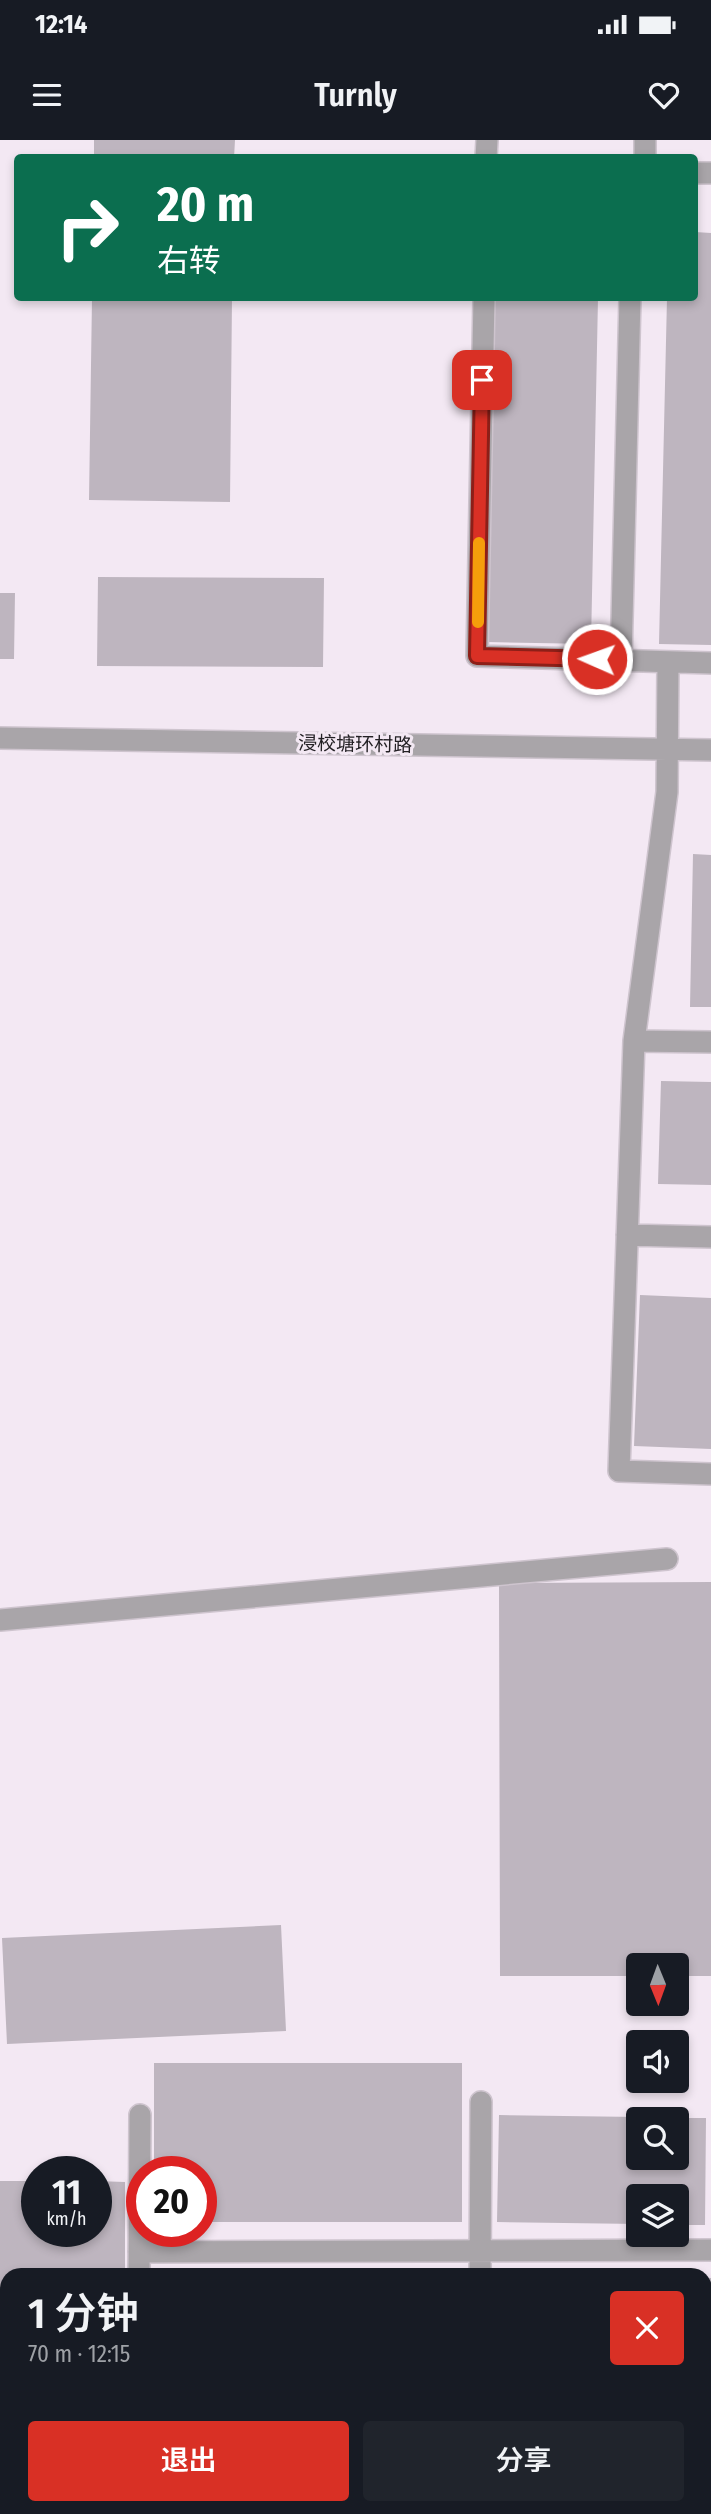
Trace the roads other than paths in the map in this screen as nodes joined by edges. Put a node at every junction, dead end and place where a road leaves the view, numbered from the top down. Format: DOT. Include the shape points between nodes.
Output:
graph roads {
  1 [pos="484,301"];
  2 [pos="630,301"];
  3 [pos="621,660"];
  4 [pos="668,662"];
  5 [pos="711,663"];
  6 [pos="0,738"];
  7 [pos="667,749"];
  8 [pos="711,750"];
  9 [pos="634,1041"];
  10 [pos="711,1042"];
  11 [pos="626,1235"];
  12 [pos="711,1237"];
  13 [pos="711,1474"];
  14 [pos="667,1559"];
  15 [pos="0,1620"];
  16 [pos="481,2102"];
  17 [pos="140,2115"];
  18 [pos="480,2250"];
  19 [pos="711,2250"];
  20 [pos="139,2252"];
  21 [pos="139,2268"];
  22 [pos="480,2268"];
  1 -- 3 [label="street" via="477,656"];
  2 -- 3 [label="street"];
  3 -- 4 [label="street"];
  4 -- 5 [label="street"];
  4 -- 7 [label="street"];
  6 -- 7 [label="street, 浸校塘环村路"];
  7 -- 8 [label="street, 浸校塘环村路"];
  7 -- 9 [label="street" via="667,792"];
  9 -- 10 [label="street"];
  9 -- 11 [label="street"];
  11 -- 12 [label="street"];
  11 -- 13 [label="street" via="619,1471"];
  14 -- 15 [label="street"];
  16 -- 18 [label="street"];
  17 -- 20 [label="street"];
  18 -- 19 [label="street"];
  18 -- 20 [label="street"];
  18 -- 22 [label="street"];
  20 -- 21 [label="street"];
}
